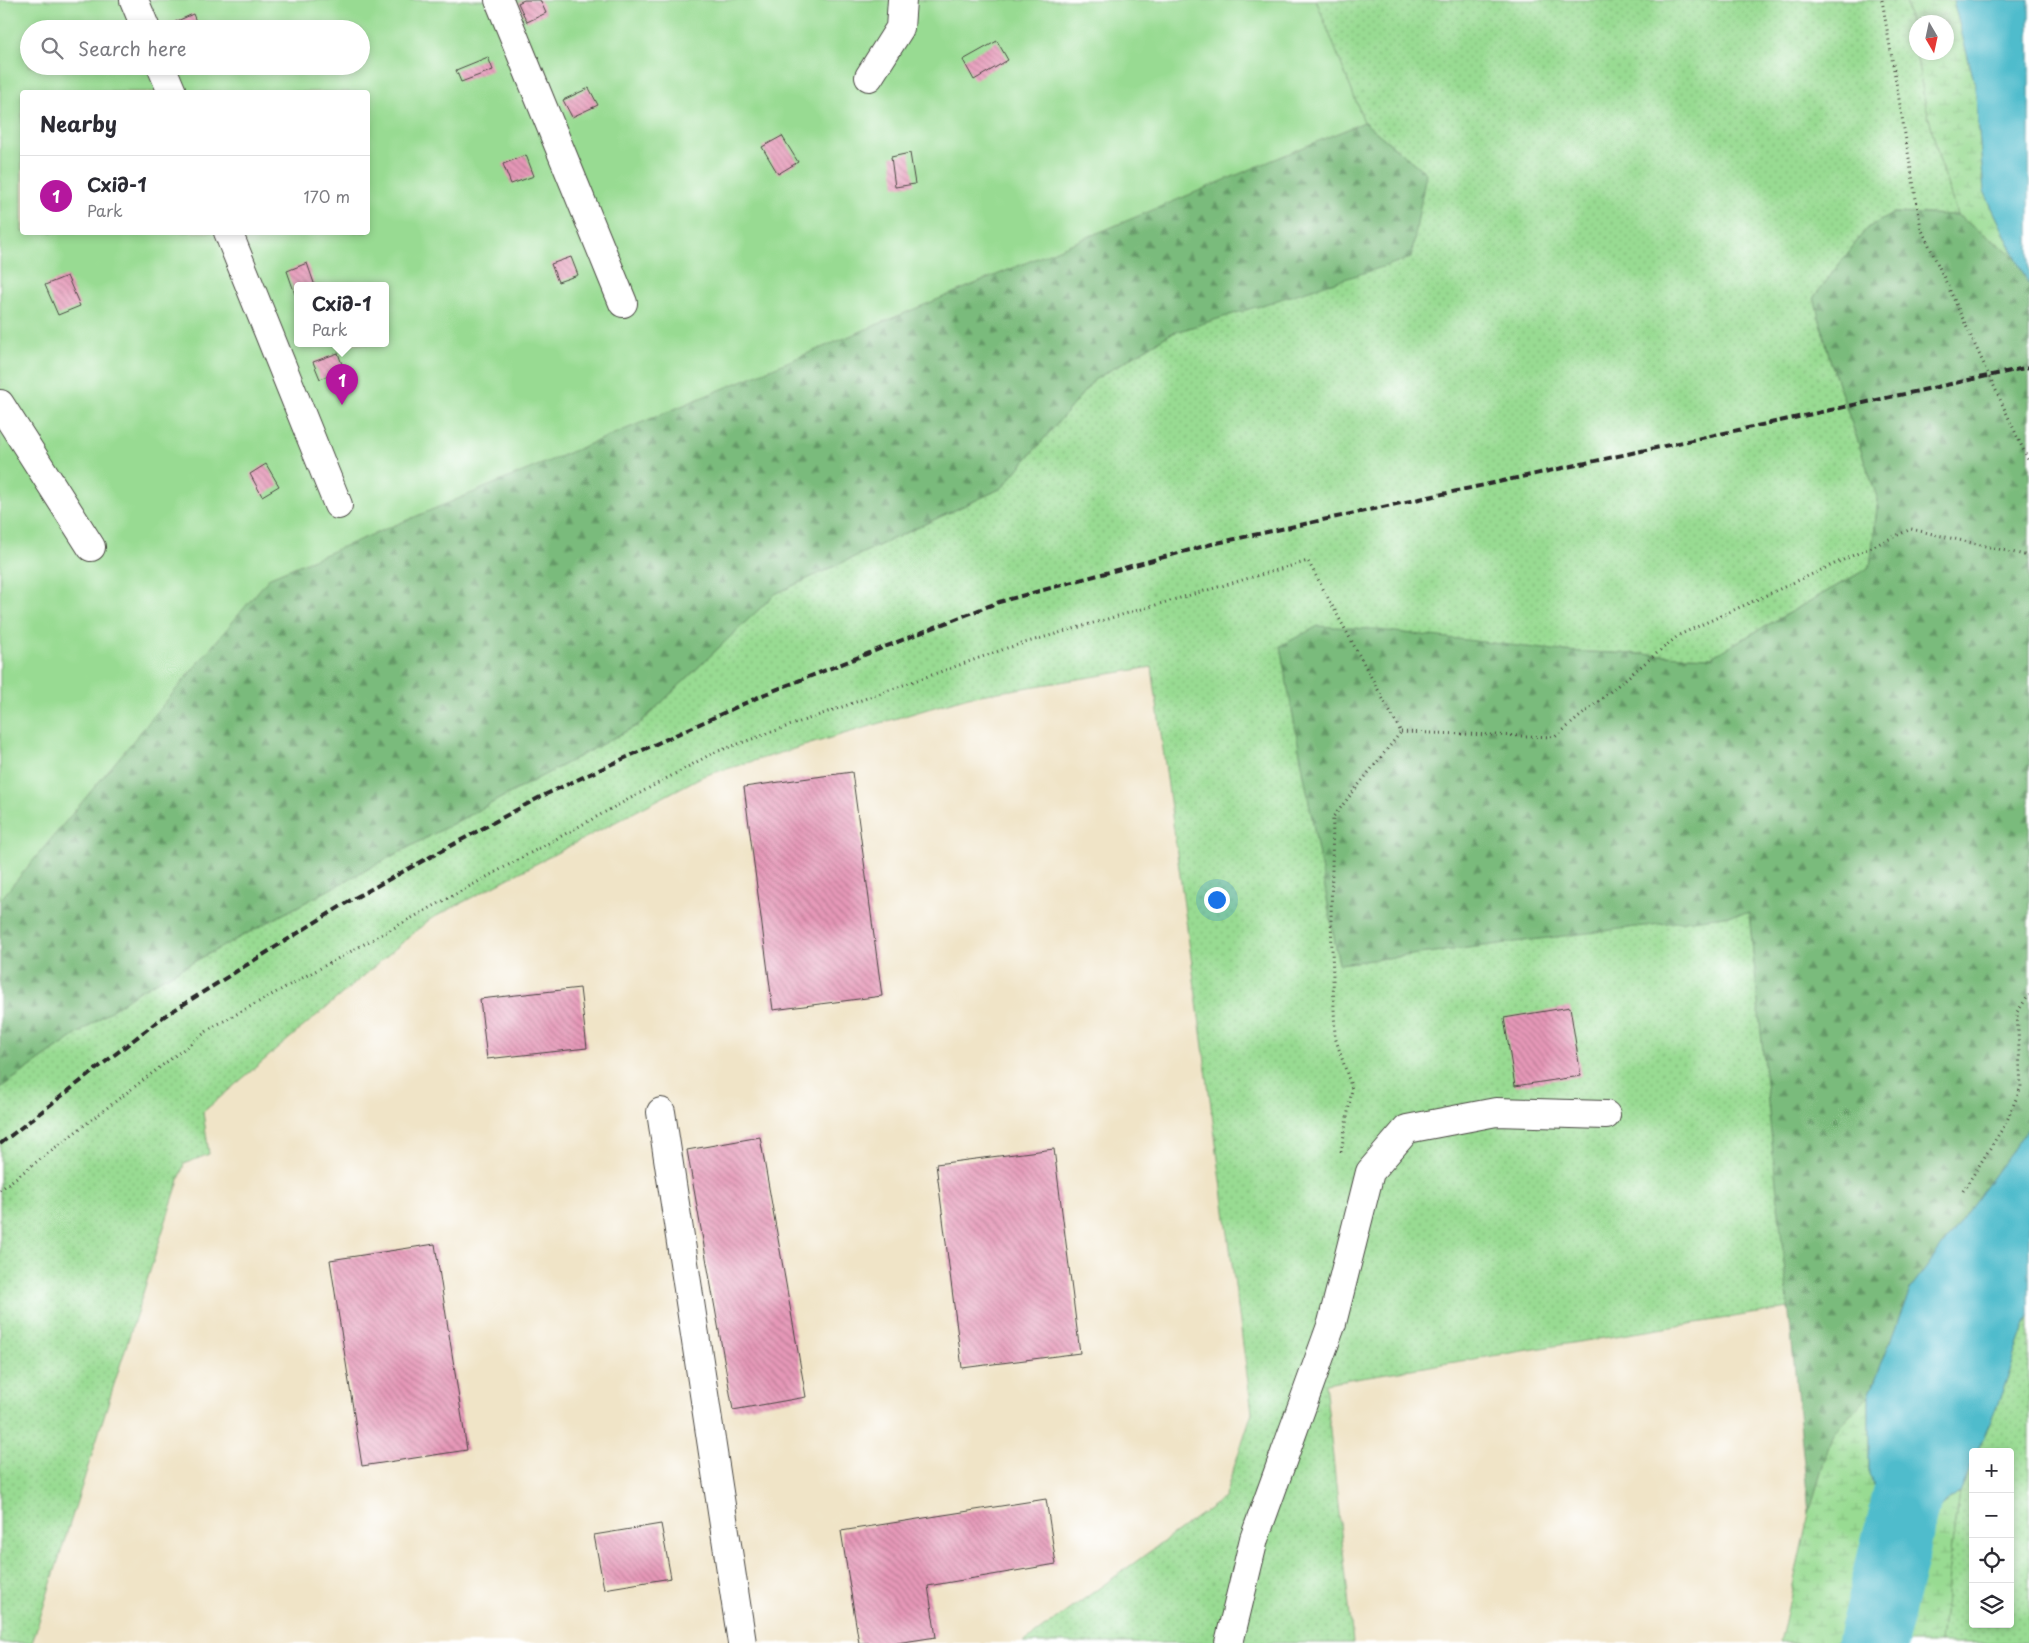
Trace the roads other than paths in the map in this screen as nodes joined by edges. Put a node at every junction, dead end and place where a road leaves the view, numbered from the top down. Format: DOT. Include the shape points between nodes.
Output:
graph roads {
  1 [pos="134,0"];
  2 [pos="498,0"];
  3 [pos="902,0"];
  4 [pos="142,20"];
  5 [pos="165,75"];
  6 [pos="869,77"];
  7 [pos="171,90"];
  8 [pos="229,235"];
  9 [pos="623,303"];
  10 [pos="0,404"];
  11 [pos="338,505"];
  12 [pos="91,547"];
  13 [pos="661,1112"];
  14 [pos="1606,1115"];
  15 [pos="742,1643"];
  16 [pos="1229,1643"];
  1 -- 4 [label="lane"];
  2 -- 9 [label="lane"];
  3 -- 6 [label="lane" via="900,28"];
  5 -- 7 [label="lane"];
  8 -- 11 [label="lane"];
  10 -- 12 [label="lane"];
  13 -- 15 [label="lane"];
  14 -- 16 [label="lane" via="1496,1112 1407,1129 1370,1172 1332,1323 1254,1539"];
}
